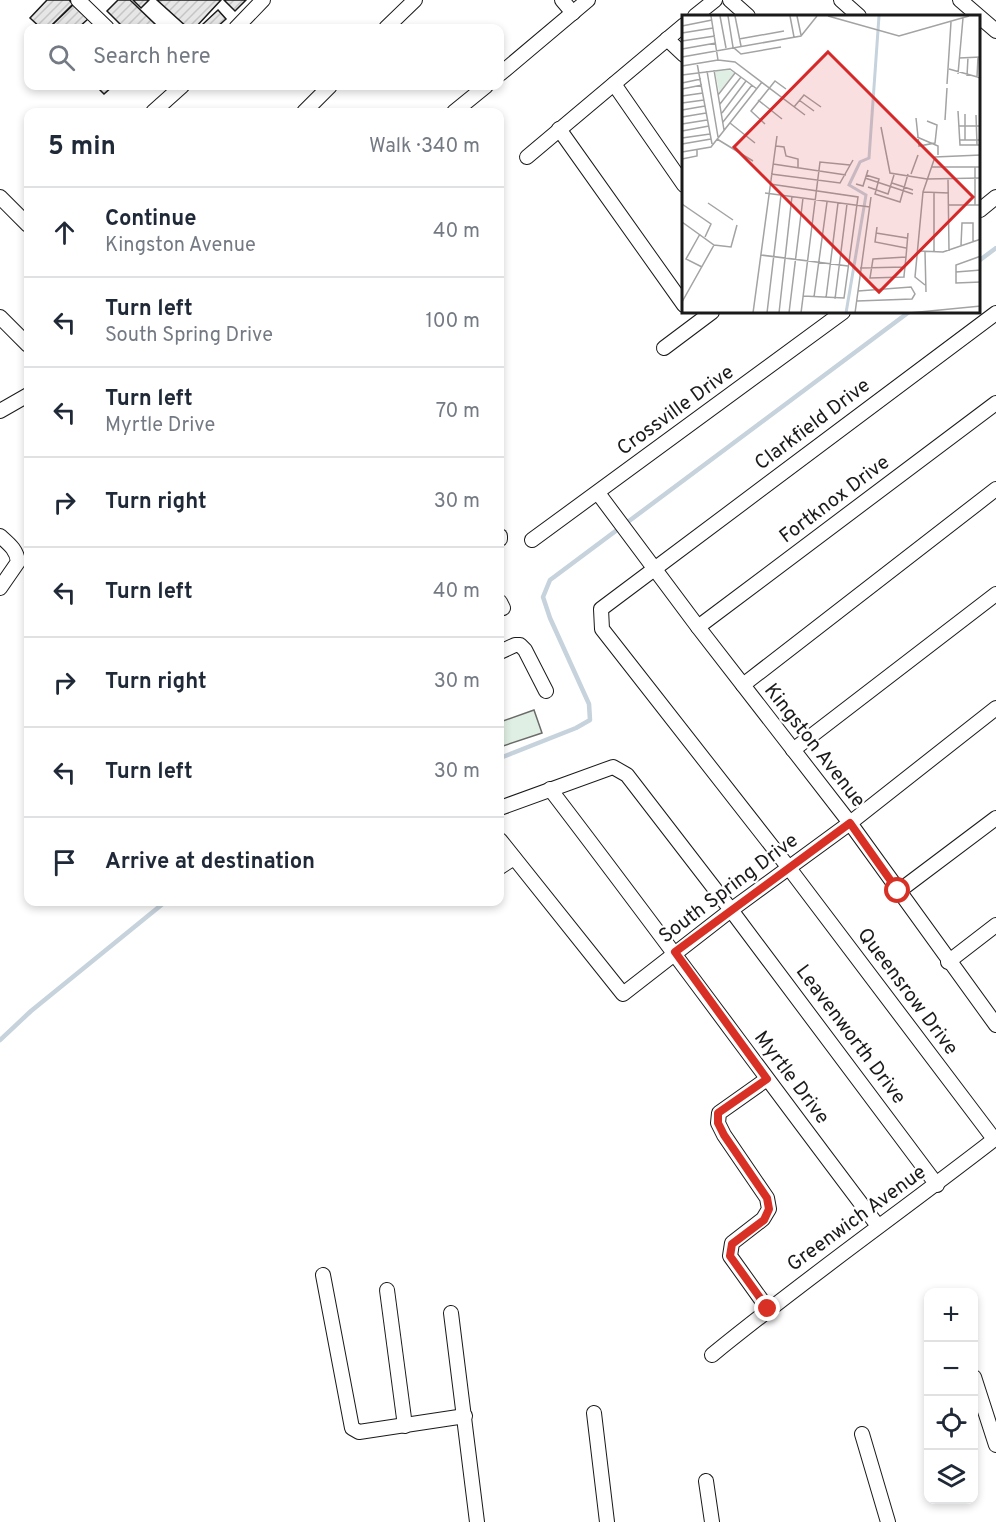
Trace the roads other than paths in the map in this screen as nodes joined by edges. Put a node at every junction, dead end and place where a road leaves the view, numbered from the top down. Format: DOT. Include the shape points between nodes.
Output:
graph roads {
  1 [pos="78,0"];
  2 [pos="263,0"];
  3 [pos="414,0"];
  4 [pos="562,0"];
  5 [pos="588,0"];
  6 [pos="715,0"];
  7 [pos="730,0"];
  8 [pos="841,0"];
  9 [pos="960,0"];
  10 [pos="573,13"];
  11 [pos="696,15"];
  12 [pos="747,15"];
  13 [pos="858,15"];
  14 [pos="978,15"];
  15 [pos="981,18"];
  16 [pos="103,24"];
  17 [pos="240,24"];
  18 [pos="391,24"];
  19 [pos="682,27"];
  20 [pos="996,30"];
  21 [pos="667,39"];
  22 [pos="682,53"];
  23 [pos="504,71"];
  24 [pos="614,84"];
  25 [pos="171,90"];
  26 [pos="326,90"];
  27 [pos="481,90"];
  28 [pos="156,108"];
  29 [pos="308,108"];
  30 [pos="459,108"];
  31 [pos="559,129"];
  32 [pos="527,157"];
  33 [pos="682,182"];
  34 [pos="0,197"];
  35 [pos="996,197"];
  36 [pos="981,209"];
  37 [pos="24,221"];
  38 [pos="682,302"];
  39 [pos="996,312"];
  40 [pos="840,314"];
  41 [pos="0,317"];
  42 [pos="693,317"];
  43 [pos="24,341"];
  44 [pos="664,348"];
  45 [pos="24,397"];
  46 [pos="996,403"];
  47 [pos="0,411"];
  48 [pos="996,489"];
  49 [pos="598,493"];
  50 [pos="0,536"];
  51 [pos="532,540"];
  52 [pos="654,569"];
  53 [pos="0,588"];
  54 [pos="996,594"];
  55 [pos="698,627"];
  56 [pos="504,650"];
  57 [pos="743,685"];
  58 [pos="546,691"];
  59 [pos="996,708"];
  60 [pos="793,750"];
  61 [pos="550,789"];
  62 [pos="504,806"];
  63 [pos="996,818"];
  64 [pos="850,823"];
  65 [pos="504,845"];
  66 [pos="514,858"];
  67 [pos="504,864"];
  68 [pos="789,868"];
  69 [pos="898,891"];
  70 [pos="731,910"];
  71 [pos="996,925"];
  72 [pos="675,952"];
  73 [pos="948,962"];
  74 [pos="996,1025"];
  75 [pos="767,1079"];
  76 [pos="995,1138"];
  77 [pos="937,1185"];
  78 [pos="878,1226"];
  79 [pos="323,1275"];
  80 [pos="387,1290"];
  81 [pos="768,1309"];
  82 [pos="451,1313"];
  83 [pos="712,1355"];
  84 [pos="978,1389"];
  85 [pos="594,1413"];
  86 [pos="465,1416"];
  87 [pos="405,1426"];
  88 [pos="862,1434"];
  89 [pos="996,1445"];
  90 [pos="706,1481"];
  91 [pos="477,1522"];
  92 [pos="607,1522"];
  93 [pos="712,1522"];
  94 [pos="888,1522"];
  1 -- 16 [label="street"];
  2 -- 17 [label="street"];
  3 -- 18 [label="street"];
  4 -- 10 [label="street"];
  5 -- 10 [label="street"];
  6 -- 11 [label="street"];
  7 -- 12 [label="street"];
  8 -- 13 [label="street"];
  9 -- 14 [label="street"];
  10 -- 23 [label="street"];
  15 -- 20 [label="street"];
  19 -- 21 [label="street"];
  21 -- 22 [label="street"];
  21 -- 24 [label="street"];
  24 -- 31 [label="street"];
  24 -- 33 [label="street"];
  25 -- 28 [label="street"];
  26 -- 29 [label="street"];
  27 -- 30 [label="street"];
  31 -- 32 [label="street"];
  31 -- 38 [label="street"];
  34 -- 37 [label="street"];
  35 -- 36 [label="street"];
  39 -- 52 [label="street, Clarkfield Drive"];
  40 -- 49 [label="street, Crossville Drive"];
  41 -- 43 [label="street"];
  42 -- 44 [label="street"];
  45 -- 47 [label="street"];
  46 -- 55 [label="street, Fortknox Drive"];
  48 -- 57 [label="street"];
  49 -- 51 [label="street, Crossville Drive"];
  49 -- 52 [label="street, Kingston Avenue"];
  50 -- 53 [label="street" via="12,546 18,562"];
  52 -- 55 [label="street, Kingston Avenue"];
  52 -- 68 [label="street, Clarkfield Drive" via="601,609 602,629"];
  54 -- 60 [label="street"];
  55 -- 57 [label="street, Kingston Avenue"];
  56 -- 58 [label="street" via="520,645"];
  57 -- 60 [label="street, Kingston Avenue"];
  59 -- 64 [label="street, South Spring Drive"];
  60 -- 64 [label="street, Kingston Avenue"];
  61 -- 62 [label="street, Leavenworth Drive"];
  61 -- 70 [label="street, Leavenworth Drive" via="613,767 627,775"];
  61 -- 72 [label="street, Myrtle Drive"];
  63 -- 69 [label="street"];
  64 -- 68 [label="street, South Spring Drive"];
  64 -- 69 [label="street, Kingston Avenue"];
  65 -- 66 [label="street, South Spring Drive"];
  66 -- 67 [label="street"];
  66 -- 72 [label="street, South Spring Drive" via="622,994"];
  68 -- 70 [label="street, South Spring Drive"];
  68 -- 76 [label="street, Queensrow Drive"];
  69 -- 73 [label="street, Kingston Avenue"];
  70 -- 72 [label="street, South Spring Drive"];
  70 -- 77 [label="street, Leavenworth Drive"];
  71 -- 73 [label="street"];
  72 -- 75 [label="street, Myrtle Drive"];
  73 -- 74 [label="street, Kingston Avenue"];
  75 -- 78 [label="street, Myrtle Drive"];
  75 -- 81 [label="street" via="718,1113 718,1123 767,1198 769,1209 764,1220 732,1244 730,1256"];
  76 -- 77 [label="street, Greenwich Avenue"];
  77 -- 78 [label="street, Greenwich Avenue"];
  78 -- 81 [label="street, Greenwich Avenue"];
  79 -- 87 [label="street" via="352,1428 359,1432"];
  80 -- 87 [label="street"];
  81 -- 83 [label="street, Greenwich Avenue"];
  82 -- 86 [label="street"];
  84 -- 89 [label="street"];
  85 -- 92 [label="street"];
  86 -- 87 [label="street"];
  86 -- 91 [label="street"];
  88 -- 94 [label="street"];
  90 -- 93 [label="street"];
}
